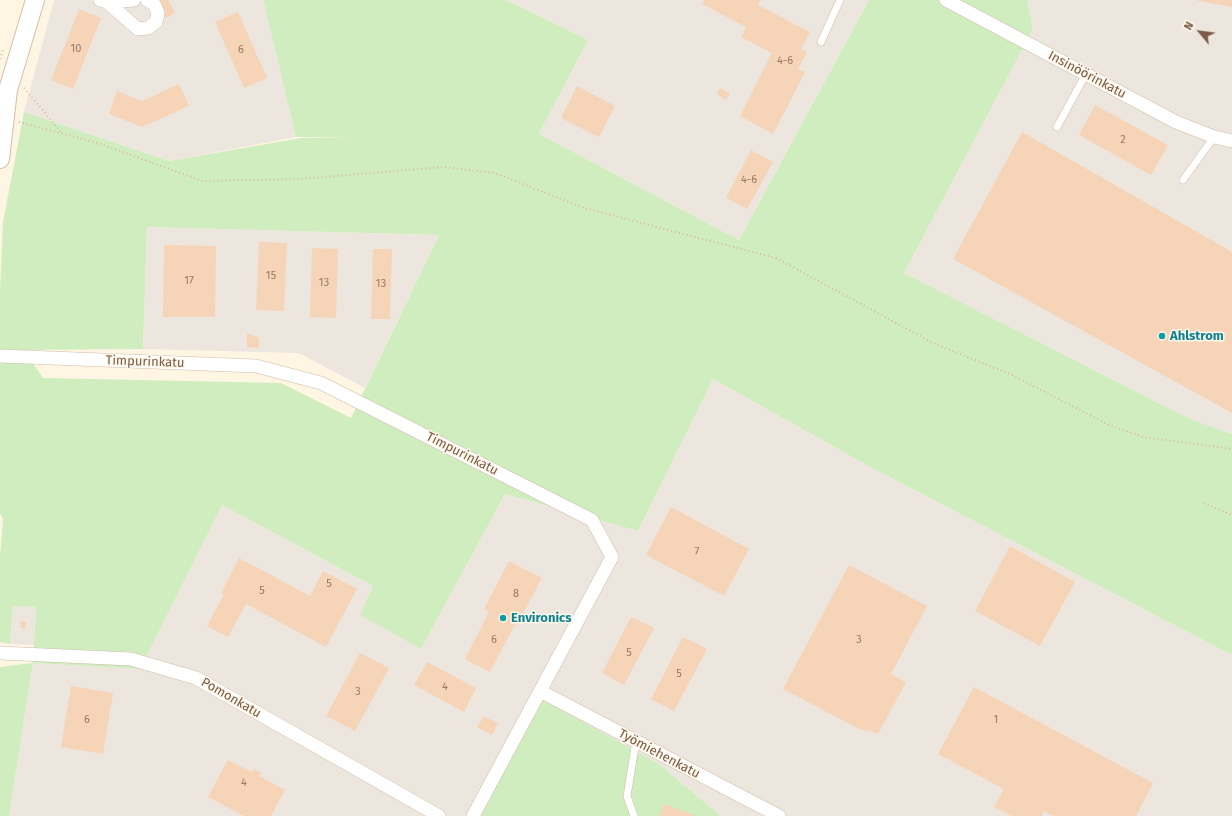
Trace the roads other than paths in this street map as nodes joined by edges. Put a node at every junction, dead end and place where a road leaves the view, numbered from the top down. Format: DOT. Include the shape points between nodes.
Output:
graph roads {
  1 [pos="34,0"];
  2 [pos="134,0"];
  3 [pos="147,0"];
  4 [pos="840,0"];
  5 [pos="946,0"];
  6 [pos="103,1"];
  7 [pos="821,42"];
  8 [pos="1086,74"];
  9 [pos="1057,127"];
  10 [pos="1214,137"];
  11 [pos="1232,141"];
  12 [pos="0,159"];
  13 [pos="1182,180"];
  14 [pos="0,356"];
  15 [pos="0,653"];
  16 [pos="540,691"];
  17 [pos="636,741"];
  18 [pos="439,816"];
  19 [pos="473,816"];
  20 [pos="634,816"];
  21 [pos="779,816"];
  1 -- 12 [label="street" via="8,90"];
  2 -- 6 [label="street"];
  3 -- 6 [label="street" via="154,4 158,13 156,22 143,29 138,29"];
  4 -- 7 [label="lane"];
  5 -- 8 [label="street, Insinöörinkatu"];
  8 -- 9 [label="lane"];
  8 -- 10 [label="street, Insinöörinkatu" via="1176,122"];
  10 -- 11 [label="street, Insinöörinkatu"];
  10 -- 13 [label="lane"];
  14 -- 16 [label="street, Timpurinkatu" via="256,366 321,383 592,520 612,558"];
  15 -- 18 [label="street, Pomonkatu" via="131,658 196,678"];
  16 -- 17 [label="street, Työmiehenkatu"];
  16 -- 19 [label="street, Timpurinkatu"];
  17 -- 20 [label="lane" via="627,796"];
  17 -- 21 [label="street, Työmiehenkatu"];
}
